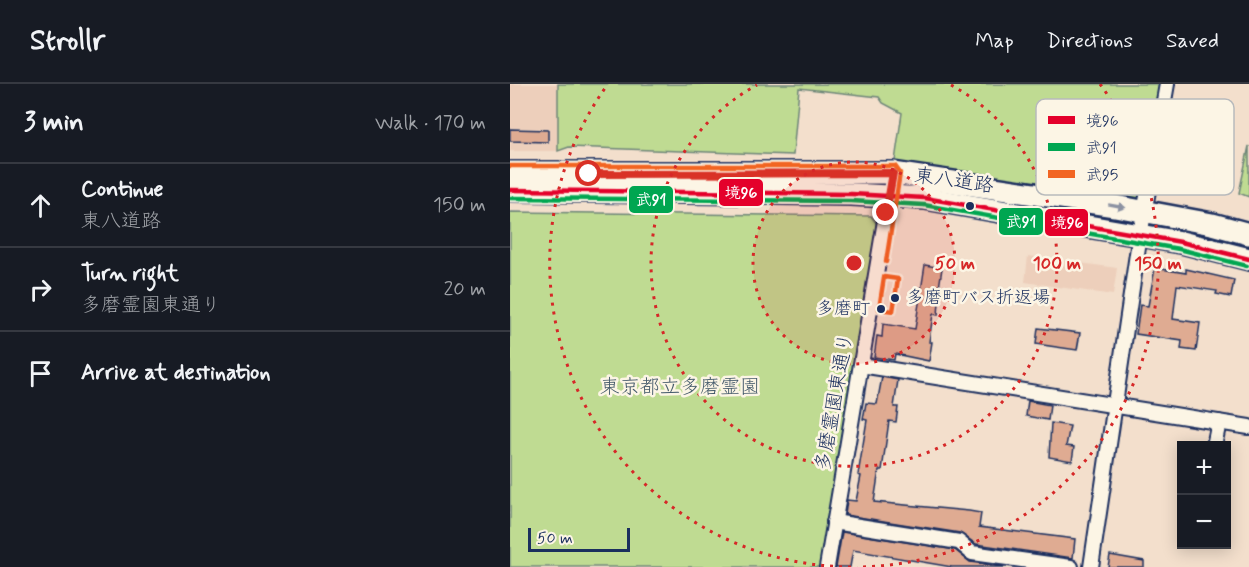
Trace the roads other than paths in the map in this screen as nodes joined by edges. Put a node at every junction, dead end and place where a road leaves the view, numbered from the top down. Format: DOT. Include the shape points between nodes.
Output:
graph roads {
  1 [pos="1167,84"];
  2 [pos="1164,99"];
  3 [pos="510,173"];
  4 [pos="893,173"];
  5 [pos="510,190"];
  6 [pos="1036,195"];
  7 [pos="1038,195"];
  8 [pos="1147,195"];
  9 [pos="889,196"];
  10 [pos="1144,211"];
  11 [pos="1140,234"];
  12 [pos="1249,234"];
  13 [pos="1249,259"];
  14 [pos="861,365"];
  15 [pos="1114,405"];
  16 [pos="1219,422"];
  17 [pos="1249,427"];
  18 [pos="1215,441"];
  19 [pos="834,522"];
  20 [pos="827,567"];
  21 [pos="1071,567"];
  22 [pos="1091,567"];
  1 -- 2 [label="street"];
  3 -- 4 [label="main road, 東八道路"];
  4 -- 6 [label="main road, 東八道路, one-way"];
  4 -- 9 [label="street, 多磨霊園東通り"];
  5 -- 9 [label="main road, 東八道路"];
  7 -- 10 [label="main road, 東八道路, one-way"];
  8 -- 10 [label="street"];
  9 -- 11 [label="main road, 東八道路" via="925,198"];
  9 -- 14 [label="street, 多磨霊園東通り"];
  10 -- 11 [label="street"];
  10 -- 12 [label="main road, 東八道路"];
  11 -- 13 [label="main road, 東八道路"];
  11 -- 15 [label="street"];
  14 -- 15 [label="street"];
  14 -- 19 [label="street, 多磨霊園東通り"];
  15 -- 16 [label="street"];
  15 -- 22 [label="street"];
  16 -- 17 [label="street"];
  16 -- 18 [label="street"];
  19 -- 20 [label="street, 多磨霊園東通り"];
  19 -- 21 [label="street" via="959,542 972,553"];
}
